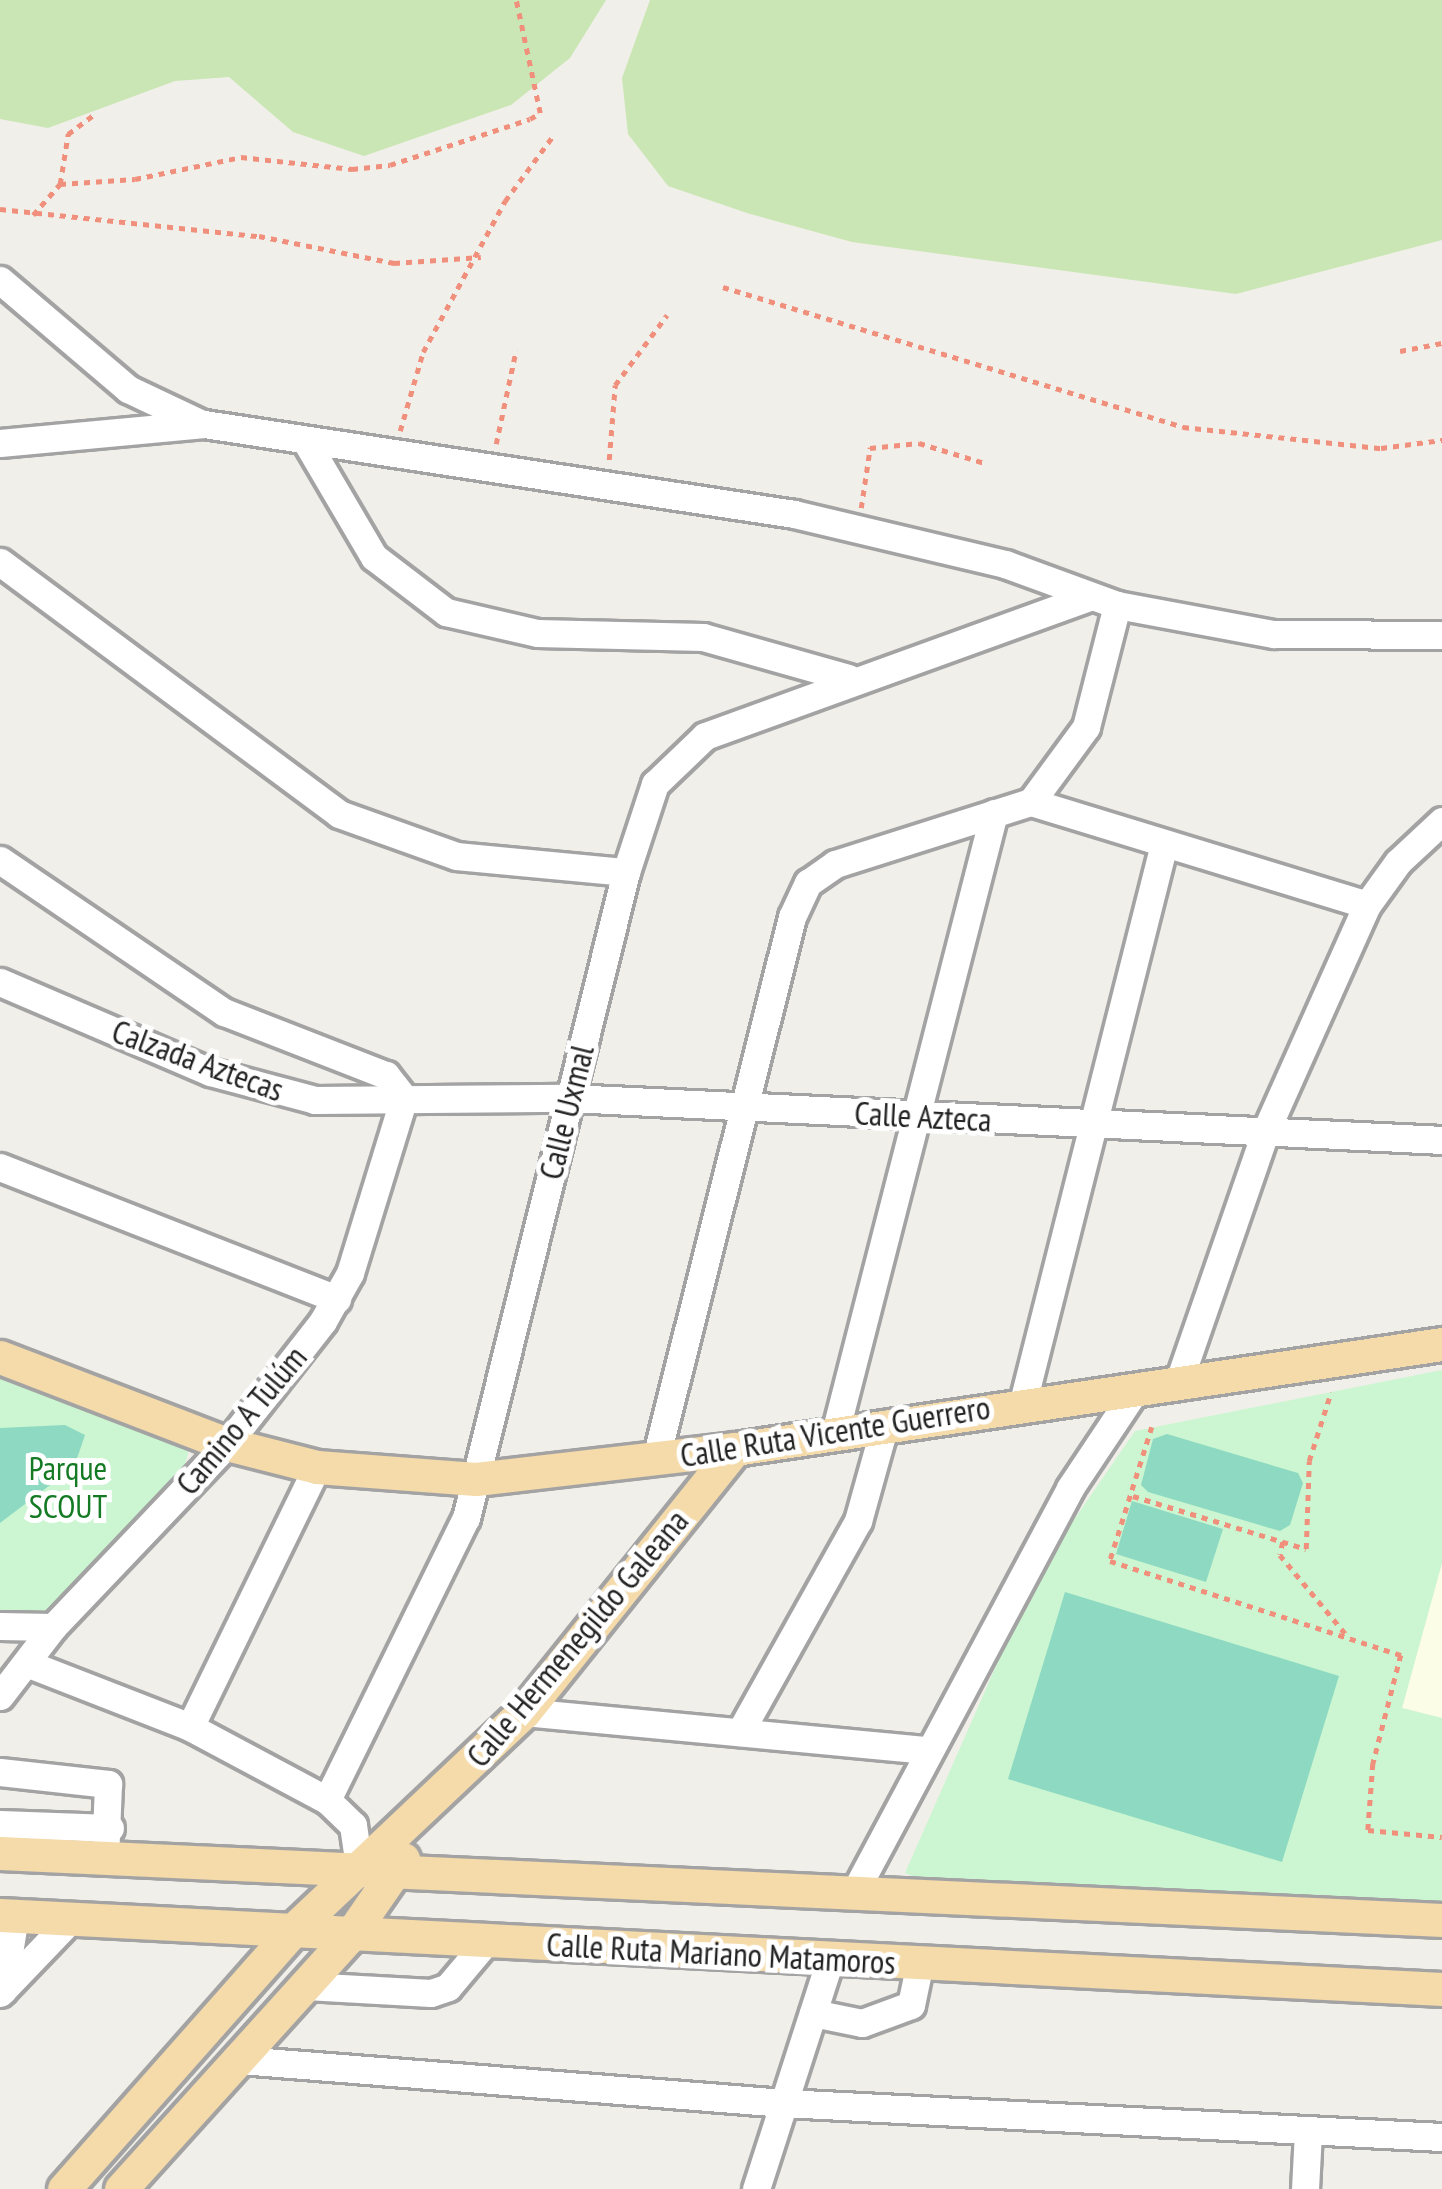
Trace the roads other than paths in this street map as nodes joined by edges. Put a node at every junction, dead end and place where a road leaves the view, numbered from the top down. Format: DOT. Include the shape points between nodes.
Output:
graph roads {
  1 [pos="0,280"];
  2 [pos="204,424"];
  3 [pos="0,443"];
  4 [pos="307,443"];
  5 [pos="0,562"];
  6 [pos="1088,598"];
  7 [pos="1117,605"];
  8 [pos="1442,635"];
  9 [pos="848,678"];
  10 [pos="1031,802"];
  11 [pos="994,813"];
  12 [pos="1442,821"];
  13 [pos="1164,844"];
  14 [pos="0,860"];
  15 [pos="626,872"];
  16 [pos="1367,905"];
  17 [pos="0,982"];
  18 [pos="404,1098"];
  19 [pos="569,1098"];
  20 [pos="748,1108"];
  21 [pos="919,1115"];
  22 [pos="1093,1125"];
  23 [pos="1264,1135"];
  24 [pos="1442,1140"];
  25 [pos="0,1167"];
  26 [pos="338,1299"];
  27 [pos="1442,1344"];
  28 [pos="0,1357"];
  29 [pos="1179,1381"];
  30 [pos="1136,1389"];
  31 [pos="1023,1402"];
  32 [pos="885,1424"];
  33 [pos="836,1433"];
  34 [pos="227,1444"];
  35 [pos="735,1449"];
  36 [pos="656,1458"];
  37 [pos="316,1467"];
  38 [pos="476,1478"];
  39 [pos="0,1626"];
  40 [pos="53,1628"];
  41 [pos="26,1663"];
  42 [pos="0,1696"];
  43 [pos="524,1712"];
  44 [pos="190,1727"];
  45 [pos="740,1732"];
  46 [pos="924,1750"];
  47 [pos="0,1772"];
  48 [pos="327,1800"];
  49 [pos="414,1823"];
  50 [pos="0,1824"];
  51 [pos="108,1844"];
  52 [pos="0,1853"];
  53 [pos="360,1873"];
  54 [pos="397,1874"];
  55 [pos="854,1893"];
  56 [pos="8,1916"];
  57 [pos="72,1918"];
  58 [pos="1442,1919"];
  59 [pos="291,1932"];
  60 [pos="349,1937"];
  61 [pos="485,1943"];
  62 [pos="831,1957"];
  63 [pos="920,1962"];
  64 [pos="306,1986"];
  65 [pos="1442,1989"];
  66 [pos="2,1992"];
  67 [pos="813,2013"];
  68 [pos="240,2060"];
  69 [pos="784,2102"];
  70 [pos="1308,2131"];
  71 [pos="1442,2137"];
  72 [pos="64,2189"];
  73 [pos="121,2189"];
  74 [pos="756,2189"];
  75 [pos="1305,2189"];
  1 -- 2 [label="street" via="128,389"];
  2 -- 3 [label="street"];
  2 -- 4 [label="street"];
  4 -- 6 [label="street" via="857,530 1005,565"];
  4 -- 9 [label="street" via="374,557 446,612 537,633 703,637"];
  5 -- 15 [label="street" via="339,814 455,856"];
  6 -- 7 [label="street"];
  6 -- 9 [label="street, Calle Uxmal"];
  7 -- 8 [label="street" via="1274,634"];
  7 -- 10 [label="street" via="1086,727"];
  9 -- 15 [label="street, Calle Uxmal" via="677,755 655,784"];
  10 -- 11 [label="street"];
  10 -- 13 [label="street"];
  11 -- 20 [label="street" via="835,864 808,883 791,917"];
  11 -- 21 [label="street"];
  12 -- 16 [label="street" via="1397,862"];
  13 -- 16 [label="street"];
  13 -- 22 [label="street"];
  14 -- 18 [label="street" via="224,1012 386,1075"];
  15 -- 19 [label="street, Calle Uxmal"];
  16 -- 23 [label="street"];
  17 -- 18 [label="street, Calzada Aztecas" via="266,1091"];
  18 -- 19 [label="street, Calle Azteca"];
  18 -- 26 [label="street, Camino A Tulúm"];
  19 -- 20 [label="street, Calle Azteca"];
  19 -- 38 [label="street, Calle Uxmal"];
  20 -- 21 [label="street, Calle Azteca"];
  20 -- 36 [label="street"];
  21 -- 22 [label="street, Calle Azteca"];
  21 -- 33 [label="street"];
  22 -- 23 [label="street, Calle Azteca"];
  22 -- 31 [label="street"];
  23 -- 24 [label="street, Calle Azteca"];
  23 -- 29 [label="street"];
  25 -- 26 [label="street"];
  26 -- 34 [label="street, Camino A Tulúm"];
  27 -- 29 [label="main road, Calle Ruta Vicente Guerrero"];
  28 -- 34 [label="main road, Calle Ruta Vicente Guerrero"];
  29 -- 30 [label="main road, Calle Ruta Vicente Guerrero"];
  30 -- 31 [label="main road, Calle Ruta Vicente Guerrero"];
  30 -- 46 [label="street" via="1070,1488"];
  31 -- 32 [label="main road, Calle Ruta Vicente Guerrero"];
  32 -- 33 [label="main road, Calle Ruta Vicente Guerrero"];
  32 -- 45 [label="street" via="858,1521"];
  33 -- 35 [label="main road, Calle Ruta Vicente Guerrero"];
  34 -- 37 [label="main road, Calle Ruta Vicente Guerrero"];
  34 -- 40 [label="street, Camino A Tulúm"];
  35 -- 36 [label="main road, Calle Ruta Vicente Guerrero"];
  35 -- 43 [label="main road, Calle Hermenegildo Galeana"];
  36 -- 38 [label="main road, Calle Ruta Vicente Guerrero"];
  37 -- 38 [label="main road, Calle Ruta Vicente Guerrero"];
  37 -- 44 [label="street"];
  38 -- 48 [label="street, Calle Uxmal" via="466,1518"];
  39 -- 40 [label="street"];
  40 -- 41 [label="street, Camino A Tulúm"];
  41 -- 42 [label="street, Camino A Tulúm"];
  41 -- 44 [label="street"];
  43 -- 45 [label="street"];
  43 -- 49 [label="main road, Calle Hermenegildo Galeana"];
  44 -- 48 [label="street"];
  45 -- 46 [label="street"];
  46 -- 55 [label="street"];
  47 -- 51 [label="street" via="108,1784"];
  48 -- 53 [label="street" via="353,1826"];
  49 -- 53 [label="main road, Calle Hermenegildo Galeana"];
  49 -- 54 [label="main road, Calle Hermenegildo Galeana"];
  50 -- 51 [label="street"];
  51 -- 52 [label="main road, Calle Ruta Mariano Matamoros"];
  51 -- 53 [label="main road, Calle Ruta Mariano Matamoros"];
  53 -- 54 [label="main road, Calle Ruta Mariano Matamoros"];
  53 -- 59 [label="main road, Calle Hermenegildo Galeana"];
  54 -- 55 [label="main road, Calle Ruta Mariano Matamoros"];
  54 -- 60 [label="main road, Calle Hermenegildo Galeana"];
  55 -- 58 [label="main road, Calle Ruta Mariano Matamoros"];
  56 -- 57 [label="main road, Calle Ruta Mariano Matamoros"];
  56 -- 66 [label="street"];
  57 -- 59 [label="main road, Calle Ruta Mariano Matamoros"];
  57 -- 66 [label="street"];
  59 -- 60 [label="main road, Calle Ruta Mariano Matamoros"];
  59 -- 72 [label="main road, Calle Hermenegildo Galeana"];
  60 -- 61 [label="main road, Calle Ruta Mariano Matamoros"];
  60 -- 64 [label="main road, Calle Hermenegildo Galeana"];
  61 -- 62 [label="main road, Calle Ruta Mariano Matamoros"];
  61 -- 64 [label="street" via="448,1987 431,1994"];
  62 -- 63 [label="main road, Calle Ruta Mariano Matamoros"];
  62 -- 67 [label="street"];
  63 -- 65 [label="main road, Calle Ruta Mariano Matamoros"];
  63 -- 67 [label="street" via="911,2005 862,2023"];
  64 -- 68 [label="main road, Calle Hermenegildo Galeana"];
  67 -- 69 [label="street"];
  68 -- 69 [label="street"];
  68 -- 73 [label="main road, Calle Hermenegildo Galeana"];
  69 -- 70 [label="street"];
  69 -- 74 [label="street"];
  70 -- 71 [label="street"];
  70 -- 75 [label="street"];
}
